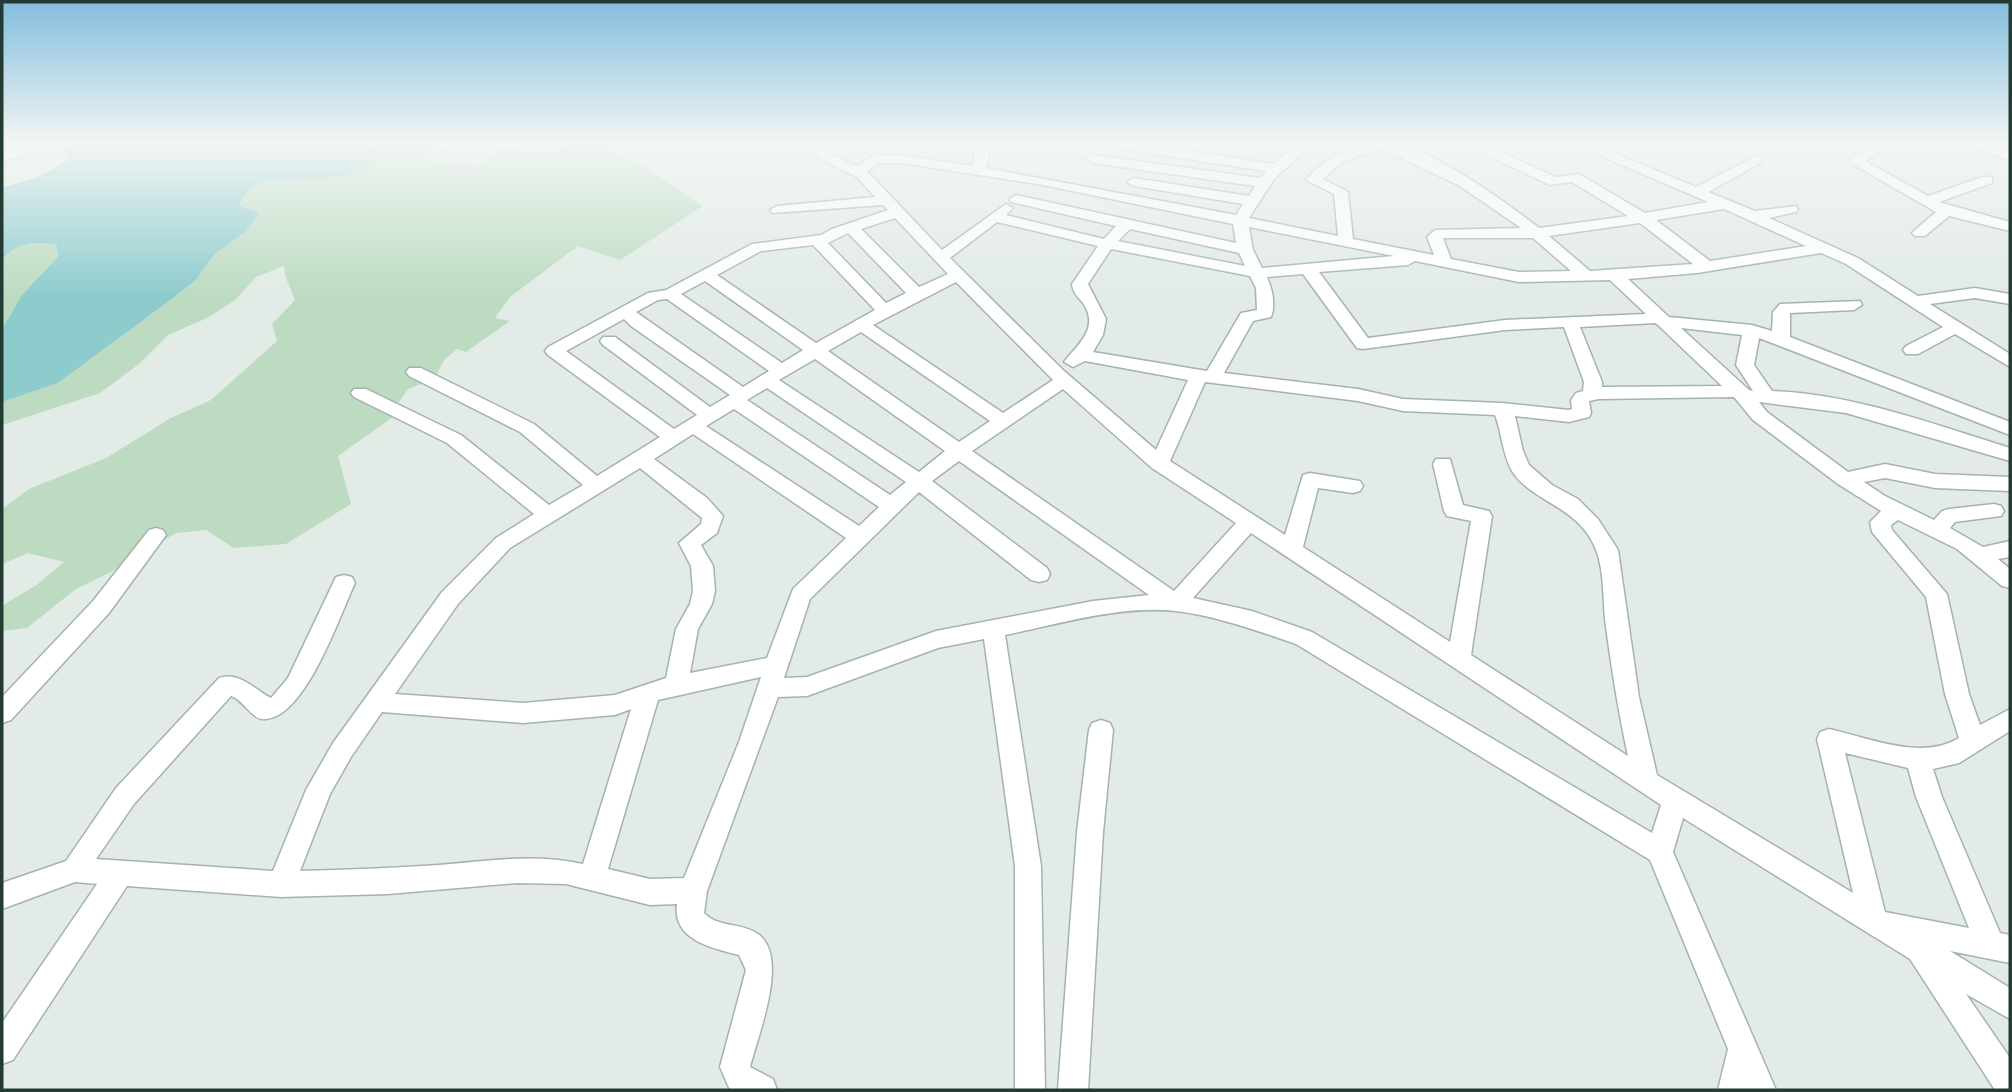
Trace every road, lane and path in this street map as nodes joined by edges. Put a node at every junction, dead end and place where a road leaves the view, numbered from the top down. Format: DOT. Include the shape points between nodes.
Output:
graph roads {
  1 [pos="882,195"];
  2 [pos="1021,195"];
  3 [pos="1139,195"];
  4 [pos="1169,195"];
  5 [pos="1215,195"];
  6 [pos="1255,195"];
  7 [pos="1341,195"];
  8 [pos="1487,195"];
  9 [pos="1604,195"];
  10 [pos="1704,195"];
  11 [pos="1917,195"];
  12 [pos="1945,195"];
  13 [pos="1016,199"];
  14 [pos="887,200"];
  15 [pos="1251,201"];
  16 [pos="1928,201"];
  17 [pos="1726,204"];
  18 [pos="1164,205"];
  19 [pos="1791,209"];
  20 [pos="777,210"];
  21 [pos="1947,210"];
  22 [pos="898,212"];
  23 [pos="1754,216"];
  24 [pos="995,217"];
  25 [pos="1643,218"];
  26 [pos="1240,221"];
  27 [pos="1127,223"];
  28 [pos="851,228"];
  29 [pos="2010,228"];
  30 [pos="1536,233"];
  31 [pos="1920,233"];
  32 [pos="818,240"];
  33 [pos="1346,241"];
  34 [pos="1107,244"];
  35 [pos="1823,248"];
  36 [pos="1245,250"];
  37 [pos="941,258"];
  38 [pos="1439,259"];
  39 [pos="1706,266"];
  40 [pos="1307,268"];
  41 [pos="1257,273"];
  42 [pos="1584,274"];
  43 [pos="707,275"];
  44 [pos="958,275"];
  45 [pos="1614,275"];
  46 [pos="670,294"];
  47 [pos="916,294"];
  48 [pos="2010,299"];
  49 [pos="1916,301"];
  50 [pos="1854,305"];
  51 [pos="625,311"];
  52 [pos="885,311"];
  53 [pos="1660,319"];
  54 [pos="1570,322"];
  55 [pos="862,325"];
  56 [pos="1955,327"];
  57 [pos="1752,330"];
  58 [pos="1781,339"];
  59 [pos="609,341"];
  60 [pos="2010,341"];
  61 [pos="1983,344"];
  62 [pos="1912,350"];
  63 [pos="816,351"];
  64 [pos="1082,355"];
  65 [pos="2010,362"];
  66 [pos="415,372"];
  67 [pos="774,376"];
  68 [pos="1061,377"];
  69 [pos="1205,377"];
  70 [pos="360,393"];
  71 [pos="1592,394"];
  72 [pos="1740,394"];
  73 [pos="1766,396"];
  74 [pos="738,398"];
  75 [pos="1502,408"];
  76 [pos="701,420"];
  77 [pos="1003,421"];
  78 [pos="2010,429"];
  79 [pos="672,437"];
  80 [pos="957,452"];
  81 [pos="2010,455"];
  82 [pos="640,458"];
  83 [pos="1159,463"];
  84 [pos="1443,464"];
  85 [pos="1845,479"];
  86 [pos="919,481"];
  87 [pos="2010,484"];
  88 [pos="596,485"];
  89 [pos="1353,486"];
  90 [pos="892,506"];
  91 [pos="1897,511"];
  92 [pos="1994,511"];
  93 [pos="548,515"];
  94 [pos="1249,522"];
  95 [pos="1936,531"];
  96 [pos="156,535"];
  97 [pos="860,537"];
  98 [pos="2010,549"];
  99 [pos="1292,550"];
  100 [pos="1979,556"];
  101 [pos="1039,574"];
  102 [pos="2010,580"];
  103 [pos="344,583"];
  104 [pos="1175,603"];
  105 [pos="993,630"];
  106 [pos="1459,659"];
  107 [pos="776,665"];
  108 [pos="676,685"];
  109 [pos="768,688"];
  110 [pos="649,693"];
  111 [pos="377,702"];
  112 [pos="2,713"];
  113 [pos="2010,719"];
  114 [pos="1101,730"];
  115 [pos="1973,742"];
  116 [pos="1918,760"];
  117 [pos="1646,782"];
  118 [pos="1675,800"];
  119 [pos="1660,852"];
  120 [pos="75,870"];
  121 [pos="121,872"];
  122 [pos="592,878"];
  123 [pos="281,884"];
  124 [pos="693,891"];
  125 [pos="2,896"];
  126 [pos="1876,922"];
  127 [pos="2001,947"];
  128 [pos="1919,948"];
  129 [pos="2010,1004"];
  130 [pos="1744,1047"];
  131 [pos="2,1049"];
  132 [pos="2010,1085"];
  133 [pos="762,1090"];
  134 [pos="1030,1090"];
  135 [pos="1073,1090"];
  136 [pos="1733,1090"];
  137 [pos="1761,1090"];
  1 -- 14 [label="street"];
  2 -- 13 [label="street"];
  3 -- 18 [label="street"];
  4 -- 18 [label="street"];
  5 -- 15 [label="street"];
  6 -- 15 [label="street"];
  7 -- 33 [label="street"];
  8 -- 30 [label="street"];
  9 -- 25 [label="street"];
  10 -- 17 [label="street"];
  11 -- 16 [label="street"];
  12 -- 16 [label="street"];
  13 -- 24 [label="street"];
  13 -- 27 [label="street"];
  14 -- 20 [label="street"];
  14 -- 22 [label="street"];
  15 -- 26 [label="street"];
  16 -- 21 [label="street"];
  17 -- 23 [label="street"];
  17 -- 25 [label="street"];
  18 -- 26 [label="street"];
  19 -- 23 [label="street"];
  21 -- 29 [label="street"];
  21 -- 31 [label="street"];
  22 -- 28 [label="street"];
  22 -- 37 [label="street"];
  23 -- 35 [label="street"];
  24 -- 34 [label="street"];
  24 -- 37 [label="street"];
  25 -- 30 [label="street"];
  25 -- 39 [label="street"];
  26 -- 33 [label="street"];
  26 -- 36 [label="street"];
  27 -- 34 [label="street"];
  27 -- 36 [label="street"];
  28 -- 32 [label="street"];
  28 -- 47 [label="street"];
  30 -- 38 [label="street" via="1440,233 1435,237"];
  30 -- 42 [label="street"];
  32 -- 43 [label="street" via="757,247"];
  32 -- 52 [label="street"];
  33 -- 38 [label="street"];
  34 -- 41 [label="street"];
  34 -- 64 [label="street" via="1080,284 1098,315 1098,330"];
  35 -- 39 [label="street"];
  35 -- 49 [label="street"];
  36 -- 41 [label="street"];
  37 -- 44 [label="street"];
  38 -- 40 [label="street"];
  38 -- 42 [label="street" via="1519,277"];
  39 -- 45 [label="street"];
  40 -- 41 [label="street"];
  40 -- 54 [label="street" via="1363,344 1477,328"];
  41 -- 69 [label="street" via="1264,288 1265,313 1247,317"];
  42 -- 45 [label="street"];
  43 -- 46 [label="street"];
  43 -- 63 [label="street"];
  44 -- 47 [label="street"];
  44 -- 68 [label="street"];
  45 -- 53 [label="street"];
  46 -- 51 [label="street" via="654,296"];
  46 -- 67 [label="street"];
  47 -- 52 [label="street"];
  48 -- 49 [label="street" via="1981,292"];
  49 -- 56 [label="street"];
  50 -- 58 [label="street" via="1786,309 1781,312"];
  51 -- 74 [label="street"];
  51 -- 79 [label="street" via="554,351"];
  52 -- 55 [label="street"];
  53 -- 54 [label="street"];
  53 -- 57 [label="street"];
  53 -- 72 [label="street"];
  54 -- 71 [label="street" via="1593,382"];
  55 -- 63 [label="street"];
  55 -- 77 [label="street"];
  56 -- 61 [label="street"];
  56 -- 62 [label="street"];
  57 -- 58 [label="street"];
  57 -- 73 [label="street" via="1745,365"];
  58 -- 78 [label="street"];
  59 -- 76 [label="street"];
  60 -- 61 [label="street"];
  61 -- 65 [label="street"];
  63 -- 67 [label="street"];
  63 -- 80 [label="street"];
  64 -- 68 [label="street"];
  64 -- 69 [label="street"];
  66 -- 88 [label="street" via="527,428"];
  67 -- 74 [label="street"];
  67 -- 86 [label="street"];
  68 -- 77 [label="street"];
  68 -- 83 [label="street"];
  69 -- 75 [label="street" via="1358,395 1403,405"];
  69 -- 83 [label="street"];
  70 -- 93 [label="street" via="454,439"];
  71 -- 72 [label="street"];
  71 -- 75 [label="street" via="1580,400 1583,413 1578,415"];
  72 -- 73 [label="street"];
  72 -- 85 [label="street" via="1760,415"];
  73 -- 81 [label="street" via="1855,409"];
  74 -- 76 [label="street"];
  74 -- 90 [label="street"];
  75 -- 117 [label="street" via="1521,469 1571,504 1591,524 1606,550 1627,697"];
  76 -- 79 [label="street"];
  76 -- 97 [label="street"];
  77 -- 80 [label="street"];
  79 -- 82 [label="street"];
  80 -- 86 [label="street"];
  80 -- 104 [label="street"];
  82 -- 88 [label="street"];
  82 -- 108 [label="street" via="713,516 710,528 689,543 702,566 704,591 687,629"];
  83 -- 94 [label="street"];
  84 -- 106 [label="street" via="1454,511 1482,516"];
  85 -- 87 [label="street" via="1885,471 1935,481"];
  85 -- 91 [label="street"];
  86 -- 90 [label="street"];
  86 -- 101 [label="street"];
  88 -- 93 [label="street"];
  89 -- 99 [label="street" via="1310,480"];
  90 -- 97 [label="street"];
  91 -- 95 [label="street"];
  91 -- 115 [label="street" via="1880,522 1882,532 1936,594 1957,694"];
  92 -- 95 [label="street" via="1949,516"];
  93 -- 111 [label="street" via="503,542 450,597"];
  94 -- 99 [label="street"];
  94 -- 104 [label="street"];
  95 -- 100 [label="street"];
  96 -- 112 [label="street" via="101,607"];
  97 -- 107 [label="street" via="801,595"];
  98 -- 100 [label="street"];
  99 -- 106 [label="street"];
  100 -- 102 [label="street"];
  103 -- 120 [label="street" via="288,696 265,710 246,691 227,685 133,787"];
  104 -- 105 [label="street" via="1093,609"];
  104 -- 119 [label="street" via="1252,620 1304,638"];
  105 -- 109 [label="street" via="936,640 807,686"];
  105 -- 134 [label="street" via="1028,866"];
  106 -- 117 [label="street"];
  107 -- 108 [label="street"];
  107 -- 109 [label="street"];
  108 -- 110 [label="street"];
  109 -- 124 [label="street"];
  110 -- 111 [label="street" via="615,705 523,713"];
  110 -- 122 [label="street"];
  111 -- 123 [label="street" via="319,790"];
  113 -- 115 [label="street"];
  114 -- 135 [label="street"];
  115 -- 116 [label="street" via="1950,756"];
  116 -- 126 [label="street" via="1829,739"];
  116 -- 127 [label="street" via="1928,797"];
  117 -- 118 [label="street"];
  118 -- 119 [label="street"];
  118 -- 126 [label="street"];
  119 -- 130 [label="street"];
  120 -- 121 [label="street"];
  120 -- 125 [label="street"];
  121 -- 123 [label="street"];
  121 -- 131 [label="street"];
  122 -- 123 [label="street" via="566,872 517,871"];
  122 -- 124 [label="street" via="650,892"];
  124 -- 133 [label="street" via="690,913 695,924 710,934 747,943 755,951 760,970 735,1067 740,1079"];
  126 -- 127 [label="street"];
  126 -- 128 [label="street"];
  128 -- 129 [label="street"];
  128 -- 132 [label="street"];
  130 -- 136 [label="street"];
  130 -- 137 [label="street"];
}
